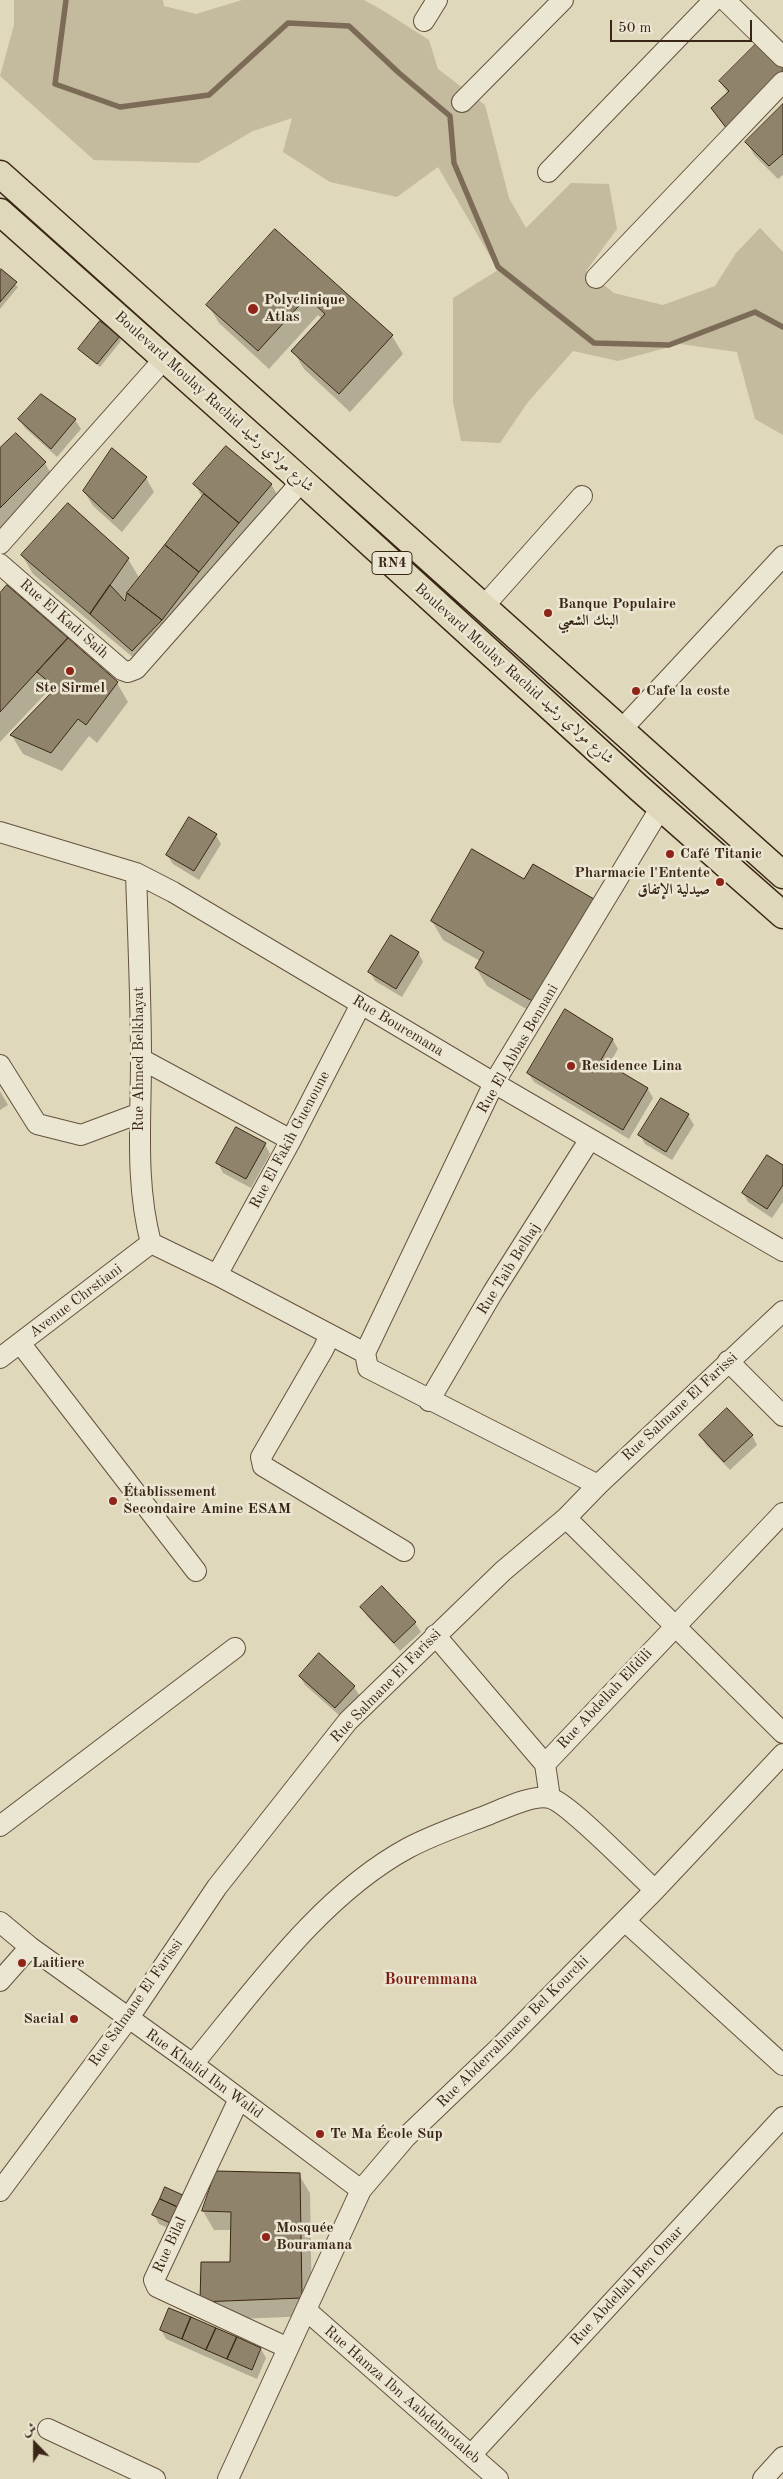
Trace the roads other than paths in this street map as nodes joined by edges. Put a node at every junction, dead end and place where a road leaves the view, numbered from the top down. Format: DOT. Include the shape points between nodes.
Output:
graph roads {
  1 [pos="437,0"];
  2 [pos="563,0"];
  3 [pos="714,0"];
  4 [pos="724,0"];
  5 [pos="424,21"];
  6 [pos="783,57"];
  7 [pos="783,82"];
  8 [pos="462,102"];
  9 [pos="548,172"];
  10 [pos="0,174"];
  11 [pos="0,212"];
  12 [pos="596,278"];
  13 [pos="165,358"];
  14 [pos="302,481"];
  15 [pos="582,496"];
  16 [pos="0,544"];
  17 [pos="783,556"];
  18 [pos="3,572"];
  19 [pos="484,606"];
  20 [pos="621,730"];
  21 [pos="661,807"];
  22 [pos="0,832"];
  23 [pos="136,873"];
  24 [pos="783,875"];
  25 [pos="783,915"];
  26 [pos="361,1004"];
  27 [pos="141,1059"];
  28 [pos="0,1065"];
  29 [pos="494,1083"];
  30 [pos="140,1113"];
  31 [pos="590,1139"];
  32 [pos="291,1140"];
  33 [pos="152,1243"];
  34 [pos="783,1251"];
  35 [pos="217,1275"];
  36 [pos="783,1311"];
  37 [pos="330,1335"];
  38 [pos="20,1343"];
  39 [pos="365,1354"];
  40 [pos="0,1358"];
  41 [pos="728,1361"];
  42 [pos="429,1400"];
  43 [pos="783,1416"];
  44 [pos="598,1485"];
  45 [pos="783,1513"];
  46 [pos="566,1518"];
  47 [pos="404,1552"];
  48 [pos="196,1571"];
  49 [pos="675,1624"];
  50 [pos="435,1635"];
  51 [pos="234,1648"];
  52 [pos="783,1733"];
  53 [pos="783,1754"];
  54 [pos="545,1764"];
  55 [pos="550,1798"];
  56 [pos="0,1826"];
  57 [pos="655,1890"];
  58 [pos="624,1921"];
  59 [pos="0,1922"];
  60 [pos="30,1947"];
  61 [pos="0,1981"];
  62 [pos="128,2019"];
  63 [pos="193,2064"];
  64 [pos="783,2065"];
  65 [pos="239,2099"];
  66 [pos="783,2117"];
  67 [pos="0,2190"];
  68 [pos="361,2190"];
  69 [pos="306,2310"];
  70 [pos="288,2348"];
  71 [pos="48,2429"];
  72 [pos="471,2455"];
  73 [pos="783,2457"];
  74 [pos="155,2479"];
  75 [pos="228,2479"];
  76 [pos="498,2479"];
  77 [pos="763,2479"];
  1 -- 5 [label="street"];
  2 -- 8 [label="street"];
  3 -- 9 [label="street"];
  4 -- 6 [label="street"];
  7 -- 12 [label="street"];
  10 -- 19 [label="main road, Boulevard Moulay Rachid شارع مولاي رشيد / RN4"];
  11 -- 13 [label="main road, Boulevard Moulay Rachid شارع مولاي رشيد / RN4"];
  13 -- 14 [label="main road, Boulevard Moulay Rachid شارع مولاي رشيد / RN4"];
  13 -- 16 [label="street"];
  14 -- 18 [label="street, Rue El Kadi Saih" via="136,669 128,672"];
  14 -- 21 [label="main road, Boulevard Moulay Rachid شارع مولاي رشيد / RN4"];
  15 -- 19 [label="street"];
  17 -- 20 [label="street"];
  19 -- 20 [label="main road, Boulevard Moulay Rachid شارع مولاي رشيد / RN4"];
  20 -- 24 [label="main road, Boulevard Moulay Rachid شارع مولاي رشيد / RN4"];
  21 -- 25 [label="main road, Boulevard Moulay Rachid شارع مولاي رشيد / RN4"];
  21 -- 29 [label="street, Rue El Abbas Bennani"];
  22 -- 23 [label="street, Rue Bouremana"];
  23 -- 26 [label="street, Rue Bouremana" via="174,892"];
  23 -- 27 [label="street, Rue Ahmed Belkhayat"];
  26 -- 29 [label="street, Rue Bouremana"];
  26 -- 32 [label="street, Rue El Fakih Guenoune"];
  27 -- 30 [label="street, Rue Ahmed Belkhayat"];
  27 -- 32 [label="street"];
  28 -- 30 [label="street" via="37,1124 81,1135"];
  29 -- 31 [label="street, Rue Bouremana"];
  29 -- 39 [label="street, Rue El Abbas Bennani"];
  30 -- 33 [label="street, Rue Ahmed Belkhayat" via="143,1213"];
  31 -- 34 [label="street, Rue Bouremana"];
  31 -- 42 [label="street, Rue Taib Belhaj"];
  32 -- 35 [label="street, Rue El Fakih Guenoune"];
  33 -- 35 [label="street"];
  33 -- 38 [label="street, Avenue Chrstiani"];
  35 -- 37 [label="street"];
  36 -- 41 [label="street, Rue Salmane El Farissi"];
  37 -- 39 [label="street"];
  37 -- 47 [label="street" via="261,1462"];
  38 -- 40 [label="street, Avenue Chrstiani"];
  38 -- 48 [label="street"];
  39 -- 42 [label="street" via="368,1368"];
  41 -- 43 [label="street"];
  41 -- 44 [label="street, Rue Salmane El Farissi"];
  42 -- 44 [label="street"];
  44 -- 46 [label="street, Rue Salmane El Farissi"];
  45 -- 49 [label="street, Rue Abdellah Elfdili"];
  46 -- 49 [label="street"];
  46 -- 50 [label="street, Rue Salmane El Farissi"];
  49 -- 52 [label="street"];
  49 -- 54 [label="street, Rue Abdellah Elfdili"];
  50 -- 54 [label="street, Rue Abdellah Elfdili"];
  50 -- 62 [label="street, Rue Salmane El Farissi" via="348,1721 299,1781 217,1888"];
  51 -- 56 [label="street"];
  53 -- 57 [label="street, Rue Abderrahmane Bel Kourchi"];
  54 -- 55 [label="street"];
  55 -- 57 [label="street" via="582,1822"];
  55 -- 63 [label="street" via="514,1805 452,1828 406,1849 382,1865 312,1922"];
  57 -- 58 [label="street, Rue Abderrahmane Bel Kourchi"];
  58 -- 64 [label="street"];
  58 -- 68 [label="street, Rue Abderrahmane Bel Kourchi" via="406,2137"];
  59 -- 60 [label="street, Rue Khalid Ibn Walid"];
  60 -- 61 [label="street"];
  60 -- 62 [label="street, Rue Khalid Ibn Walid"];
  62 -- 63 [label="street, Rue Khalid Ibn Walid"];
  62 -- 67 [label="street, Rue Salmane El Farissi"];
  63 -- 65 [label="street, Rue Khalid Ibn Walid"];
  65 -- 68 [label="street, Rue Khalid Ibn Walid"];
  65 -- 70 [label="street, Rue Bilal" via="154,2280 157,2287"];
  66 -- 72 [label="street, Rue Abdellah Ben Omar"];
  68 -- 69 [label="street, Rue Abderrahmane Bel Kourchi"];
  69 -- 70 [label="street, Rue Abderrahmane Bel Kourchi"];
  69 -- 72 [label="street, Rue Hamza Ibn Aabdelmotaleb"];
  70 -- 75 [label="street, Rue Abderrahmane Bel Kourchi"];
  71 -- 74 [label="street"];
  72 -- 76 [label="street, Rue Hamza Ibn Aabdelmotaleb"];
  73 -- 77 [label="street"];
}
